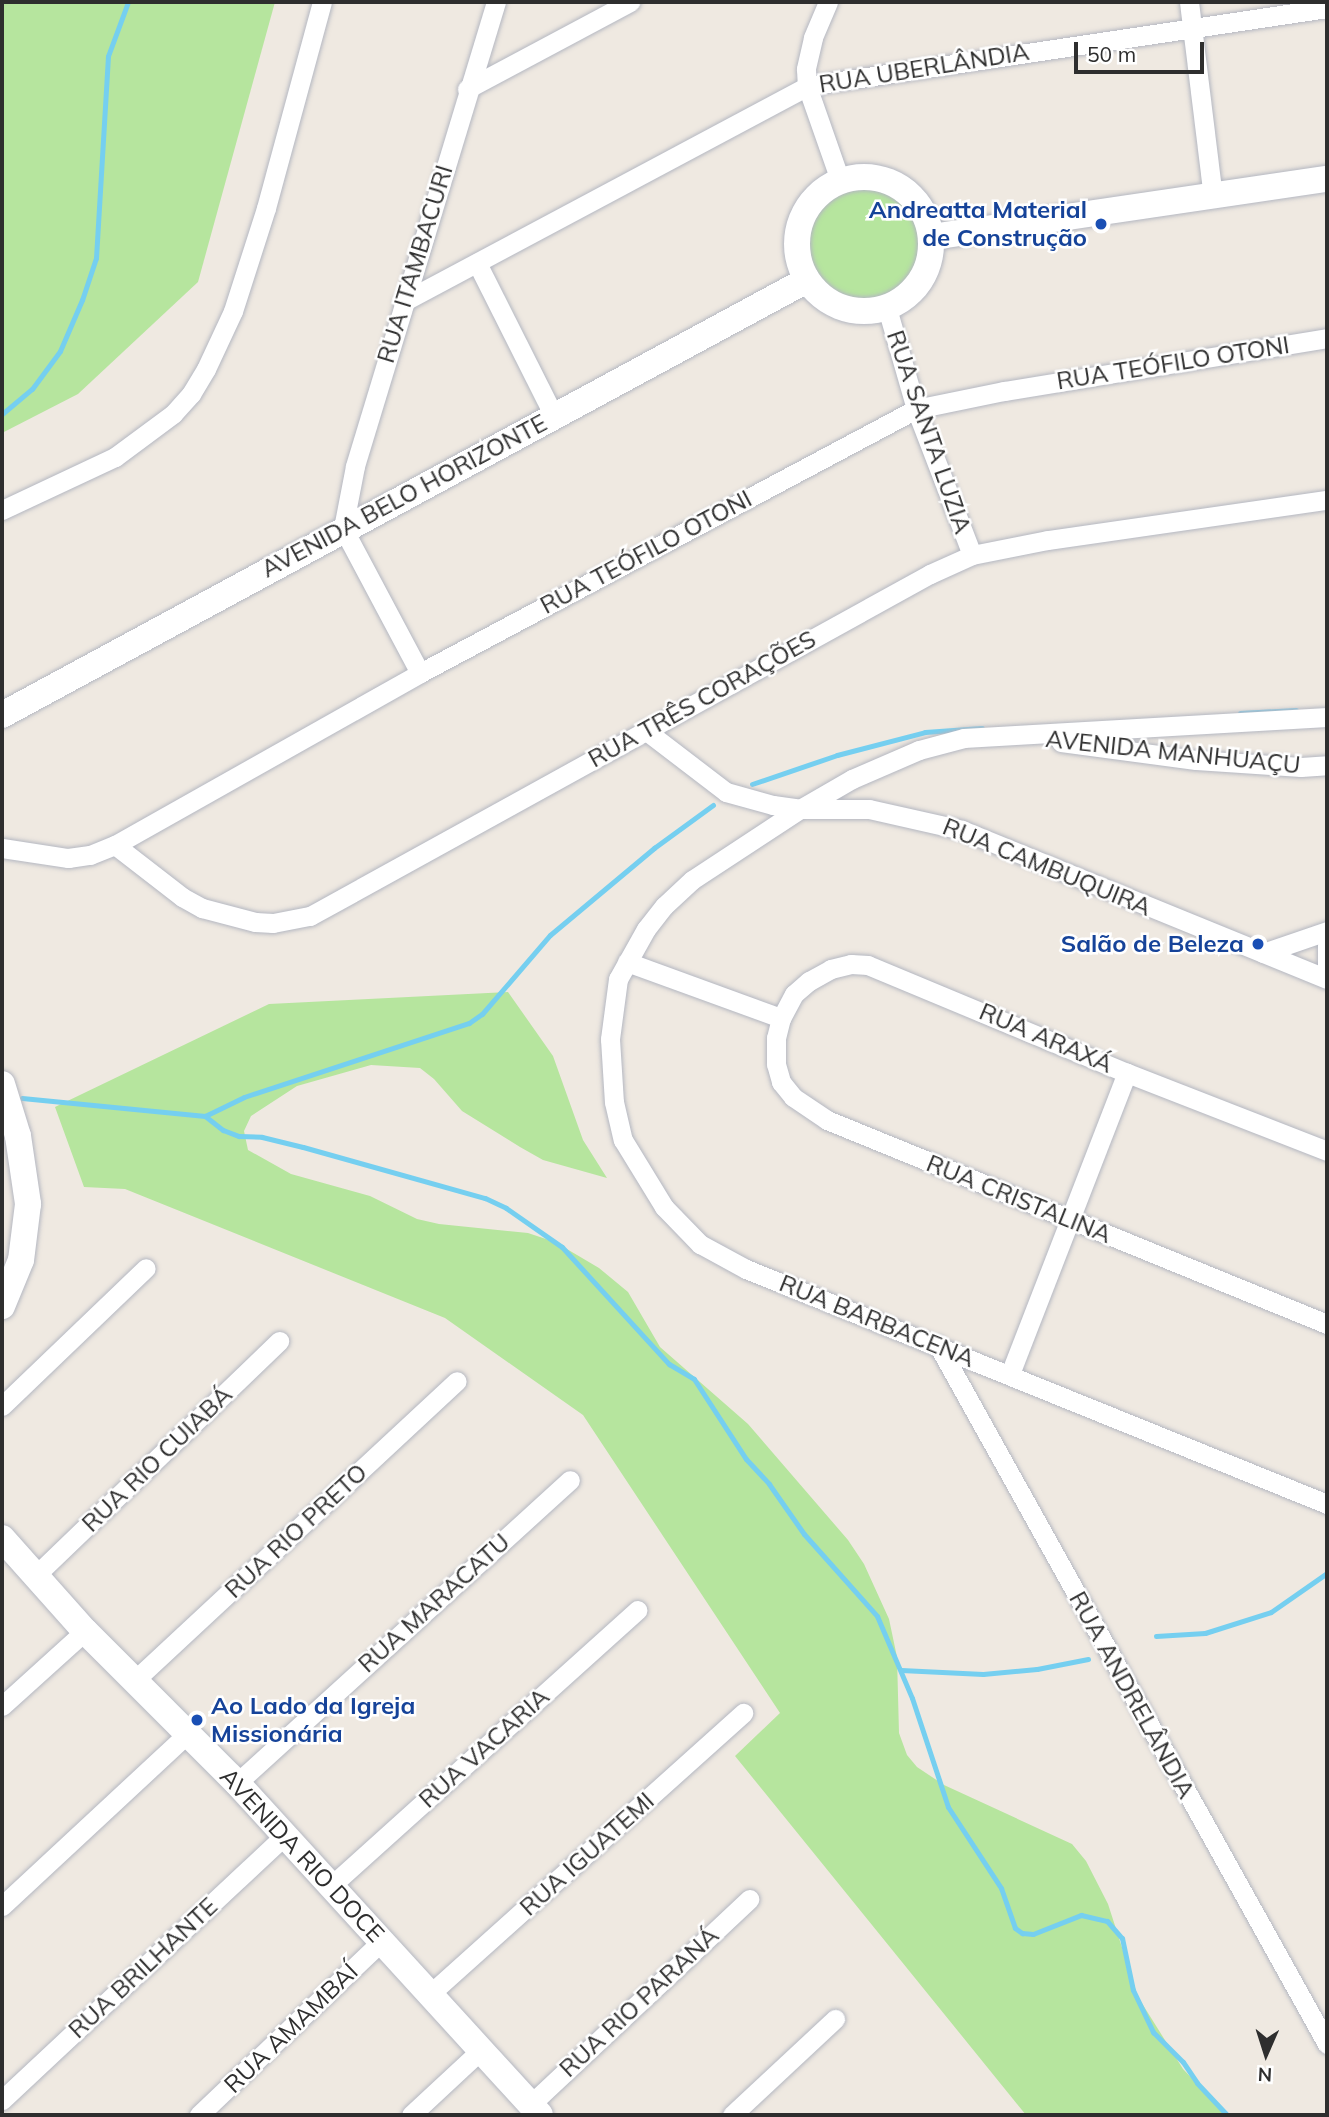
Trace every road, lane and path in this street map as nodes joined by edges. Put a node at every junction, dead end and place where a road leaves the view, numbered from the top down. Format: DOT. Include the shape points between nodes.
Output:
graph roads {
  1 [pos="323,2"];
  2 [pos="496,2"];
  3 [pos="630,2"];
  4 [pos="828,2"];
  5 [pos="1189,2"];
  6 [pos="1327,8"];
  7 [pos="1194,26"];
  8 [pos="807,86"];
  9 [pos="467,89"];
  10 [pos="1327,179"];
  11 [pos="840,180"];
  12 [pos="1213,197"];
  13 [pos="932,237"];
  14 [pos="477,263"];
  15 [pos="807,280"];
  16 [pos="403,302"];
  17 [pos="887,308"];
  18 [pos="1327,338"];
  19 [pos="916,409"];
  20 [pos="554,416"];
  21 [pos="1327,500"];
  22 [pos="2,510"];
  23 [pos="343,528"];
  24 [pos="972,555"];
  25 [pos="419,673"];
  26 [pos="2,715"];
  27 [pos="1327,717"];
  28 [pos="645,730"];
  29 [pos="1018,736"];
  30 [pos="1327,765"];
  31 [pos="800,809"];
  32 [pos="116,845"];
  33 [pos="2,848"];
  34 [pos="1327,931"];
  35 [pos="1327,944"];
  36 [pos="1263,953"];
  37 [pos="1327,965"];
  38 [pos="623,970"];
  39 [pos="1327,979"];
  40 [pos="781,1018"];
  41 [pos="1128,1073"];
  42 [pos="2,1084"];
  43 [pos="1327,1151"];
  44 [pos="1071,1221"];
  45 [pos="146,1268"];
  46 [pos="2,1306"];
  47 [pos="1327,1324"];
  48 [pos="279,1341"];
  49 [pos="938,1345"];
  50 [pos="1010,1374"];
  51 [pos="457,1381"];
  52 [pos="2,1406"];
  53 [pos="570,1480"];
  54 [pos="1327,1504"];
  55 [pos="2,1538"];
  56 [pos="35,1576"];
  57 [pos="637,1610"];
  58 [pos="85,1631"];
  59 [pos="135,1680"];
  60 [pos="2,1706"];
  61 [pos="743,1713"];
  62 [pos="186,1735"];
  63 [pos="237,1783"];
  64 [pos="284,1836"];
  65 [pos="332,1885"];
  66 [pos="749,1899"];
  67 [pos="2,1906"];
  68 [pos="382,1941"];
  69 [pos="430,1994"];
  70 [pos="835,2019"];
  71 [pos="1327,2043"];
  72 [pos="481,2050"];
  73 [pos="2,2100"];
  74 [pos="535,2110"];
  75 [pos="199,2115"];
  76 [pos="411,2115"];
  77 [pos="732,2115"];
  1 -- 22 [label="street" via="233,311 201,378 173,414 115,457"];
  2 -- 9 [label="street, RUA ITAMBACURI"];
  3 -- 9 [label="street"];
  4 -- 8 [label="street" via="808,54"];
  5 -- 7 [label="street"];
  6 -- 7 [label="street, RUA UBERLÂNDIA"];
  7 -- 8 [label="street, RUA UBERLÂNDIA"];
  7 -- 12 [label="street"];
  8 -- 11 [label="street"];
  8 -- 14 [label="street, RUA UBERLÂNDIA"];
  9 -- 16 [label="street, RUA ITAMBACURI"];
  10 -- 12 [label="street"];
  11 -- 13 [label="street" via="868,177 904,190 922,211"];
  11 -- 15 [label="street" via="816,197 799,228 798,255"];
  12 -- 13 [label="street"];
  13 -- 17 [label="street" via="922,280"];
  14 -- 16 [label="street, RUA UBERLÂNDIA"];
  14 -- 20 [label="street"];
  15 -- 17 [label="street" via="834,304 869,312"];
  15 -- 20 [label="street, AVENIDA BELO HORIZONTE"];
  16 -- 23 [label="street, RUA ITAMBACURI" via="355,466"];
  17 -- 19 [label="street, RUA SANTA LUZIA"];
  18 -- 19 [label="street, RUA TEÓFILO OTONI"];
  19 -- 24 [label="street, RUA SANTA LUZIA"];
  19 -- 25 [label="street, RUA TEÓFILO OTONI"];
  20 -- 23 [label="street, AVENIDA BELO HORIZONTE"];
  21 -- 24 [label="street, RUA TRÊS CORAÇÕES"];
  23 -- 25 [label="street"];
  23 -- 26 [label="street, AVENIDA BELO HORIZONTE"];
  24 -- 28 [label="street, RUA TRÊS CORAÇÕES"];
  25 -- 32 [label="street, RUA TEÓFILO OTONI"];
  27 -- 29 [label="street, AVENIDA MANHUAÇU"];
  28 -- 31 [label="street" via="726,792"];
  28 -- 32 [label="street, RUA TRÊS CORAÇÕES" via="310,916 292,921 255,922 202,908 181,897"];
  29 -- 30 [label="street, AVENIDA MANHUAÇU" via="1196,760"];
  29 -- 31 [label="street, AVENIDA MANHUAÇU" via="964,738 919,750 852,779"];
  31 -- 36 [label="street, RUA CAMBUQUIRA" via="869,809 962,830"];
  31 -- 38 [label="street" via="692,880 664,906"];
  32 -- 33 [label="street, RUA TEÓFILO OTONI" via="68,858"];
  34 -- 36 [label="street"];
  35 -- 37 [label="street"];
  36 -- 39 [label="street, RUA CAMBUQUIRA"];
  38 -- 40 [label="street"];
  38 -- 49 [label="street, RUA BARBACENA" via="610,1039 614,1102 624,1140 664,1208 684,1231 721,1257"];
  40 -- 41 [label="street, RUA ARAXÁ" via="794,994 809,981 831,969 868,965"];
  40 -- 44 [label="street, RUA CRISTALINA" via="776,1064 782,1082 808,1110"];
  41 -- 43 [label="street, RUA ARAXÁ"];
  41 -- 44 [label="street"];
  42 -- 46 [label="street" via="18,1136 28,1205 20,1260"];
  44 -- 47 [label="street, RUA CRISTALINA"];
  44 -- 50 [label="street"];
  45 -- 52 [label="street"];
  48 -- 56 [label="street, RUA RIO CUIABÁ"];
  49 -- 50 [label="street, RUA BARBACENA"];
  49 -- 71 [label="street, RUA ANDRELÂNDIA"];
  50 -- 54 [label="street, RUA BARBACENA"];
  51 -- 59 [label="street, RUA RIO PRETO"];
  53 -- 63 [label="street, RUA MARACATU"];
  55 -- 56 [label="street, AVENIDA RIO DOCE"];
  56 -- 58 [label="street, AVENIDA RIO DOCE"];
  57 -- 65 [label="street, RUA VACARIA"];
  58 -- 59 [label="street, AVENIDA RIO DOCE"];
  58 -- 60 [label="street"];
  59 -- 62 [label="street, AVENIDA RIO DOCE"];
  61 -- 69 [label="street, RUA IGUATEMI"];
  62 -- 63 [label="street, AVENIDA RIO DOCE"];
  62 -- 67 [label="street"];
  63 -- 64 [label="street, AVENIDA RIO DOCE"];
  64 -- 65 [label="street, AVENIDA RIO DOCE"];
  64 -- 73 [label="street, RUA BRILHANTE"];
  65 -- 68 [label="street, AVENIDA RIO DOCE"];
  66 -- 74 [label="street, RUA RIO PARANÁ"];
  68 -- 69 [label="street, AVENIDA RIO DOCE"];
  68 -- 75 [label="street, RUA AMAMBAÍ"];
  69 -- 72 [label="street, AVENIDA RIO DOCE"];
  70 -- 77 [label="street"];
  72 -- 74 [label="street, AVENIDA RIO DOCE"];
  72 -- 76 [label="street"];
}
